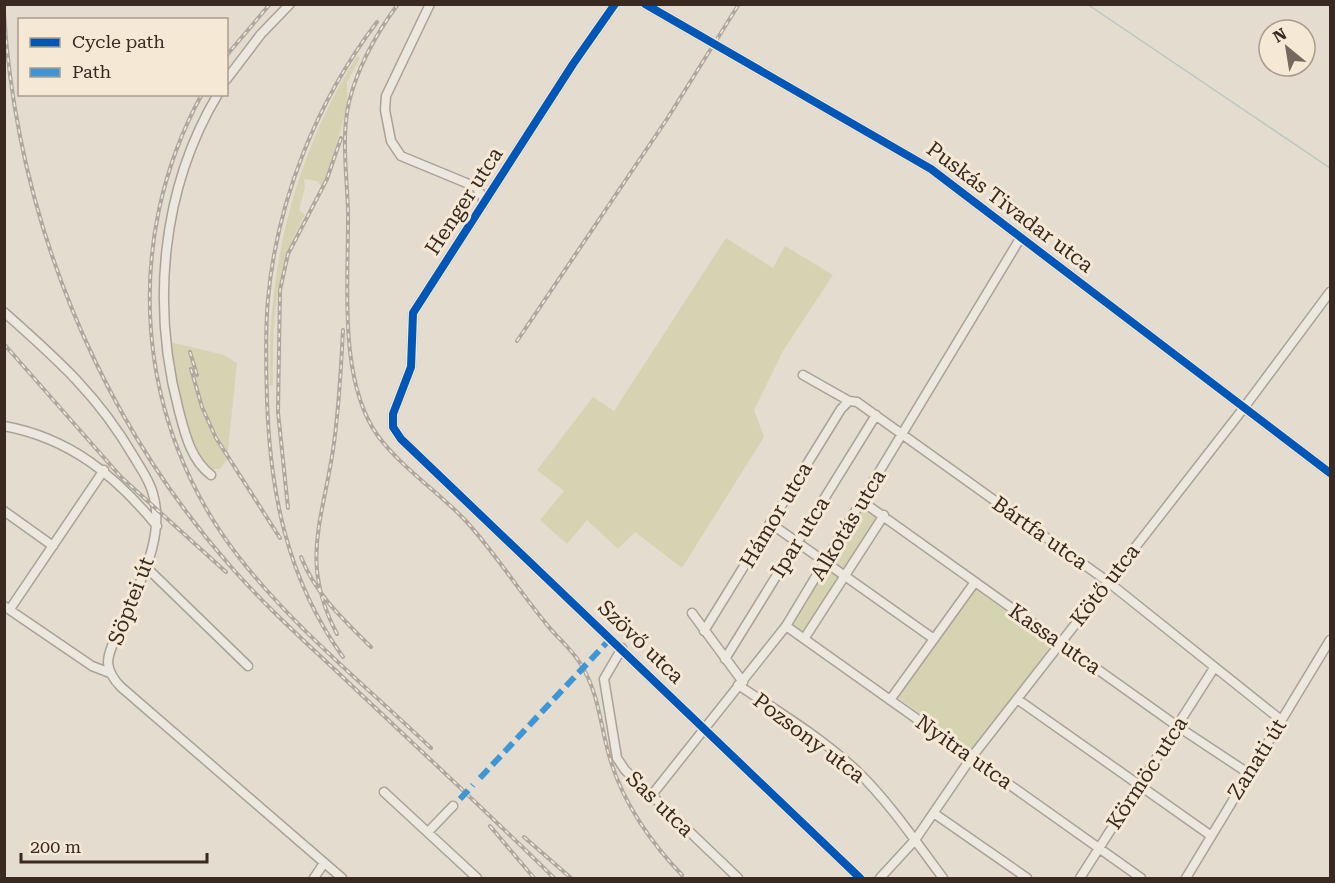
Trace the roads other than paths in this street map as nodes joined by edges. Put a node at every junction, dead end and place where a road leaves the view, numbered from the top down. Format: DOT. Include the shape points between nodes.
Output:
graph roads {
  1 [pos="290,4"];
  2 [pos="430,4"];
  3 [pos="615,4"];
  4 [pos="645,4"];
  5 [pos="228,77"];
  6 [pos="217,96"];
  7 [pos="483,206"];
  8 [pos="1021,237"];
  9 [pos="1330,292"];
  10 [pos="4,312"];
  11 [pos="803,375"];
  12 [pos="849,401"];
  13 [pos="1244,409"];
  14 [pos="876,416"];
  15 [pos="4,426"];
  16 [pos="396,433"];
  17 [pos="901,435"];
  18 [pos="104,470"];
  19 [pos="1330,473"];
  20 [pos="211,475"];
  21 [pos="863,502"];
  22 [pos="4,511"];
  23 [pos="884,515"];
  24 [pos="770,523"];
  25 [pos="157,526"];
  26 [pos="797,542"];
  27 [pos="53,546"];
  28 [pos="825,562"];
  29 [pos="146,567"];
  30 [pos="844,575"];
  31 [pos="1107,581"];
  32 [pos="975,582"];
  33 [pos="7,607"];
  34 [pos="692,613"];
  35 [pos="786,626"];
  36 [pos="705,630"];
  37 [pos="804,639"];
  38 [pos="934,639"];
  39 [pos="1330,640"];
  40 [pos="1060,643"];
  41 [pos="622,648"];
  42 [pos="725,659"];
  43 [pos="248,666"];
  44 [pos="1214,668"];
  45 [pos="111,673"];
  46 [pos="741,683"];
  47 [pos="1017,699"];
  48 [pos="890,700"];
  49 [pos="1281,720"];
  50 [pos="1178,726"];
  51 [pos="703,728"];
  52 [pos="972,758"];
  53 [pos="1248,773"];
  54 [pos="1140,785"];
  55 [pos="384,792"];
  56 [pos="651,796"];
  57 [pos="453,806"];
  58 [pos="935,814"];
  59 [pos="428,832"];
  60 [pos="1210,835"];
  61 [pos="915,840"];
  62 [pos="1099,848"];
  63 [pos="324,863"];
  64 [pos="314,879"];
  65 [pos="342,879"];
  66 [pos="477,879"];
  67 [pos="738,879"];
  68 [pos="860,879"];
  69 [pos="880,879"];
  70 [pos="943,879"];
  71 [pos="1027,879"];
  72 [pos="1080,879"];
  73 [pos="1141,879"];
  74 [pos="1186,879"];
  1 -- 5 [label="street"];
  2 -- 7 [label="street" via="386,96 391,141 401,156 476,187 483,196"];
  3 -- 7 [label="street, Henger utca"];
  4 -- 8 [label="street, Puskás Tivadar utca" via="909,155"];
  6 -- 20 [label="street" via="180,186 168,237 163,285 167,361 176,399 194,455"];
  7 -- 16 [label="street, Henger utca" via="413,313 411,367 393,414"];
  8 -- 13 [label="street, Puskás Tivadar utca"];
  8 -- 17 [label="street, Alkotás utca"];
  9 -- 13 [label="street, Kötő utca"];
  10 -- 25 [label="street, Söptei út" via="72,373 112,421 149,483"];
  11 -- 12 [label="street, Bártfa utca"];
  12 -- 14 [label="street, Bártfa utca" via="857,402"];
  12 -- 24 [label="street, Hámor utca" via="840,409"];
  13 -- 19 [label="street, Puskás Tivadar utca"];
  13 -- 31 [label="street, Kötő utca"];
  14 -- 17 [label="street, Bártfa utca"];
  14 -- 26 [label="street, Ipar utca"];
  15 -- 18 [label="street" via="47,438"];
  16 -- 41 [label="street, Szövő utca"];
  17 -- 21 [label="street, Alkotás utca"];
  17 -- 31 [label="street, Bártfa utca"];
  18 -- 25 [label="street"];
  18 -- 27 [label="street"];
  21 -- 23 [label="street, Kassa utca"];
  21 -- 28 [label="street, Alkotás utca"];
  22 -- 27 [label="street"];
  23 -- 30 [label="street, Alkotás utca"];
  23 -- 32 [label="street, Kassa utca"];
  24 -- 26 [label="street"];
  24 -- 36 [label="street, Hámor utca"];
  25 -- 29 [label="street, Söptei út"];
  26 -- 28 [label="street"];
  26 -- 42 [label="street, Ipar utca"];
  27 -- 33 [label="street"];
  28 -- 30 [label="street"];
  28 -- 35 [label="street, Alkotás utca"];
  29 -- 43 [label="street"];
  29 -- 45 [label="street, Söptei út" via="114,643 108,664"];
  30 -- 37 [label="street, Alkotás utca"];
  30 -- 38 [label="street"];
  31 -- 40 [label="street, Kötő utca"];
  31 -- 44 [label="street, Bártfa utca"];
  32 -- 38 [label="street"];
  32 -- 40 [label="street, Kassa utca"];
  33 -- 45 [label="street" via="92,666"];
  34 -- 36 [label="street, Pozsony utca"];
  35 -- 37 [label="street, Nyitra utca"];
  35 -- 46 [label="street, Alkotás utca"];
  36 -- 42 [label="street, Pozsony utca"];
  37 -- 48 [label="street, Nyitra utca"];
  38 -- 48 [label="street"];
  39 -- 49 [label="street, Zanati út"];
  40 -- 47 [label="street, Kötő utca"];
  40 -- 50 [label="street, Kassa utca"];
  41 -- 51 [label="street, Szövő utca"];
  41 -- 56 [label="street, Sas utca" via="604,678 616,751 625,770"];
  42 -- 46 [label="street, Pozsony utca"];
  44 -- 49 [label="street, Bártfa utca"];
  44 -- 50 [label="street, Körmöc utca"];
  45 -- 63 [label="street, Söptei út" via="121,687"];
  46 -- 51 [label="street, Alkotás utca"];
  46 -- 61 [label="street, Pozsony utca" via="855,770"];
  47 -- 52 [label="street, Kötő utca"];
  47 -- 54 [label="street"];
  48 -- 52 [label="street, Nyitra utca"];
  49 -- 53 [label="street, Zanati út"];
  50 -- 53 [label="street, Kassa utca"];
  50 -- 54 [label="street, Körmöc utca"];
  51 -- 56 [label="street, Alkotás utca"];
  51 -- 68 [label="street, Szövő utca"];
  52 -- 58 [label="street, Kötő utca"];
  52 -- 62 [label="street, Nyitra utca"];
  53 -- 60 [label="street, Zanati út"];
  54 -- 60 [label="street"];
  54 -- 62 [label="street, Körmöc utca"];
  55 -- 59 [label="street"];
  56 -- 67 [label="street, Sas utca"];
  57 -- 59 [label="street"];
  58 -- 61 [label="street, Kötő utca"];
  58 -- 71 [label="street"];
  59 -- 66 [label="street"];
  60 -- 74 [label="street, Zanati út"];
  61 -- 69 [label="street, Kötő utca"];
  61 -- 70 [label="street, Pozsony utca"];
  62 -- 72 [label="street, Körmöc utca"];
  62 -- 73 [label="street, Nyitra utca"];
  63 -- 64 [label="street"];
  63 -- 65 [label="street, Söptei út"];
}
